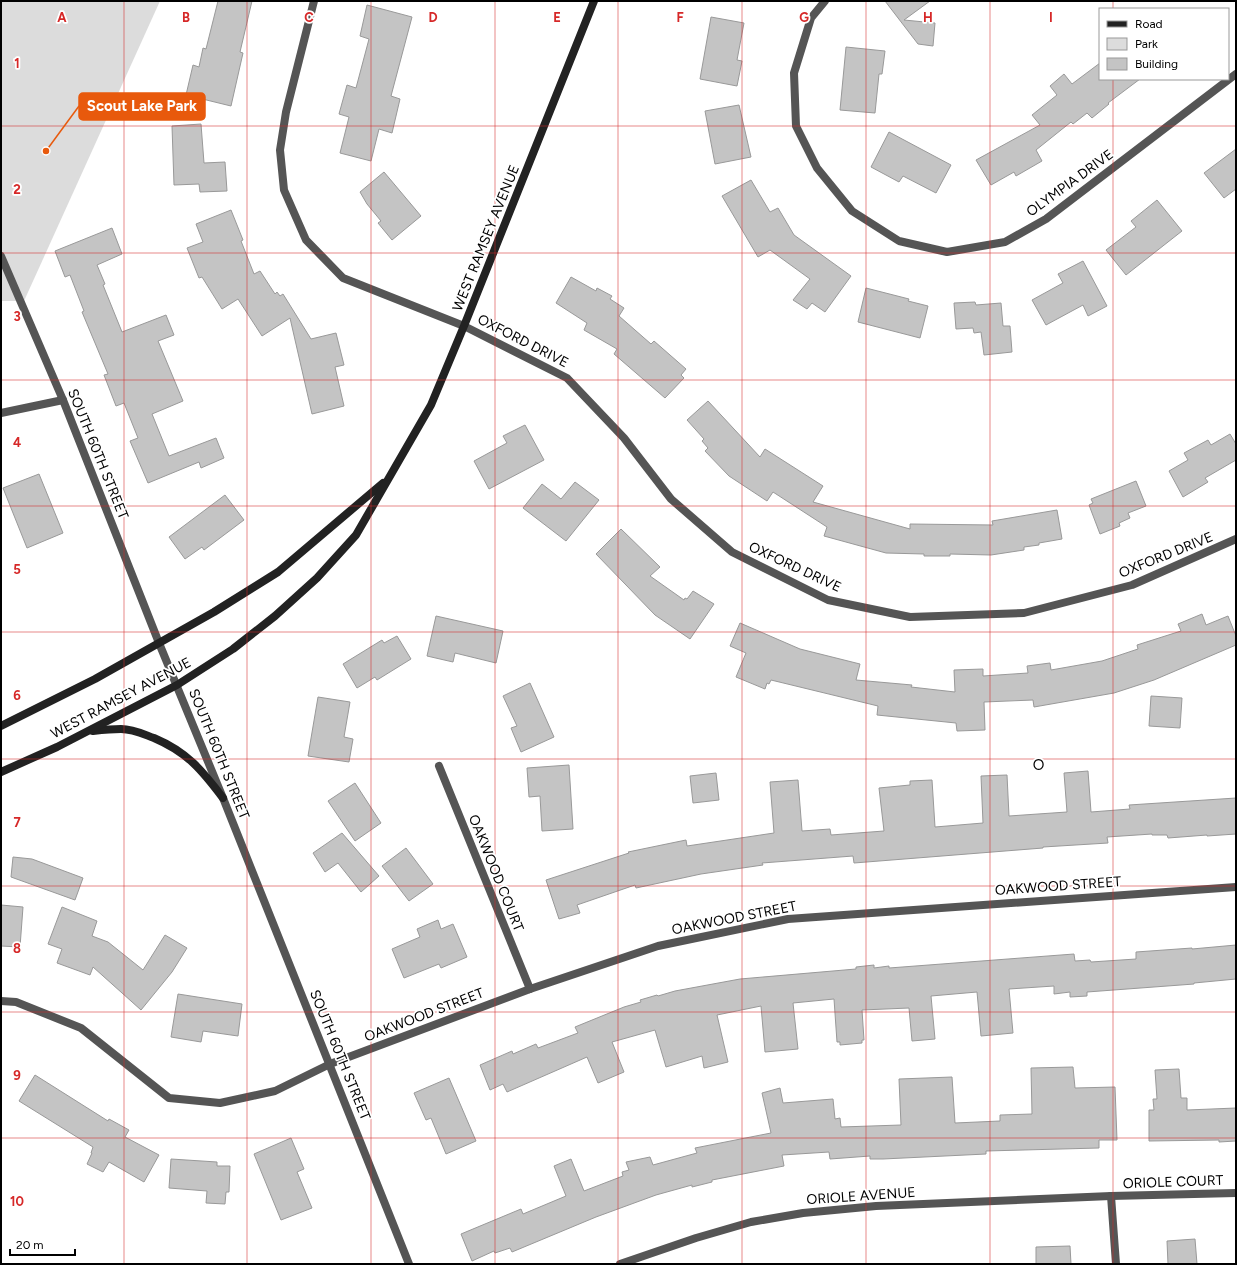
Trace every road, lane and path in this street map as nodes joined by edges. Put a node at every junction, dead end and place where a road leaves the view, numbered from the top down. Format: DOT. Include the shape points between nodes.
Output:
graph roads {
  1 [pos="314,1"];
  2 [pos="594,1"];
  3 [pos="825,1"];
  4 [pos="1228,80"];
  5 [pos="1,256"];
  6 [pos="464,326"];
  7 [pos="63,400"];
  8 [pos="1,413"];
  9 [pos="389,478"];
  10 [pos="1236,539"];
  11 [pos="159,643"];
  12 [pos="177,685"];
  13 [pos="1,726"];
  14 [pos="88,731"];
  15 [pos="439,766"];
  16 [pos="1,772"];
  17 [pos="223,798"];
  18 [pos="1236,886"];
  19 [pos="530,989"];
  20 [pos="1,1001"];
  21 [pos="330,1064"];
  22 [pos="1236,1193"];
  23 [pos="1111,1196"];
  24 [pos="409,1264"];
  25 [pos="620,1264"];
  26 [pos="1116,1264"];
  1 -- 6 [label="street, OXFORD DRIVE" via="286,112 280,150 284,190 306,240 343,278"];
  2 -- 6 [label="street, WEST RAMSEY AVENUE"];
  3 -- 4 [label="street, OLYMPIA DRIVE" via="811,18 794,73 796,126 817,168 852,211 899,241 947,252 1005,242 1046,219"];
  5 -- 7 [label="street, SOUTH 60TH STREET"];
  6 -- 9 [label="street, WEST RAMSEY AVENUE" via="431,404"];
  6 -- 10 [label="street, OXFORD DRIVE" via="567,378 624,438 671,499 732,552 828,600 910,617 1024,613 1132,585"];
  7 -- 8 [label="street"];
  7 -- 11 [label="street, SOUTH 60TH STREET"];
  9 -- 11 [label="street, WEST RAMSEY AVENUE" via="278,572"];
  9 -- 12 [label="street, WEST RAMSEY AVENUE" via="356,535 317,578 233,649"];
  11 -- 12 [label="street, SOUTH 60TH STREET"];
  11 -- 13 [label="street, WEST RAMSEY AVENUE" via="95,679"];
  12 -- 14 [label="street, WEST RAMSEY AVENUE"];
  12 -- 17 [label="street, SOUTH 60TH STREET"];
  14 -- 16 [label="street, WEST RAMSEY AVENUE"];
  14 -- 17 [label="street" via="122,729 141,732 163,742 177,749 203,771"];
  15 -- 19 [label="street, OAKWOOD COURT"];
  17 -- 21 [label="street, SOUTH 60TH STREET"];
  18 -- 19 [label="street, OAKWOOD STREET" via="788,919 658,946"];
  19 -- 21 [label="street, OAKWOOD STREET"];
  20 -- 21 [label="street, OAKWOOD STREET" via="16,1002 80,1028 169,1098 220,1103 275,1091"];
  21 -- 24 [label="street, SOUTH 60TH STREET"];
  22 -- 23 [label="street, ORIOLE COURT"];
  23 -- 25 [label="street, ORIOLE AVENUE" via="876,1206 803,1213 751,1222"];
  23 -- 26 [label="street"];
}
